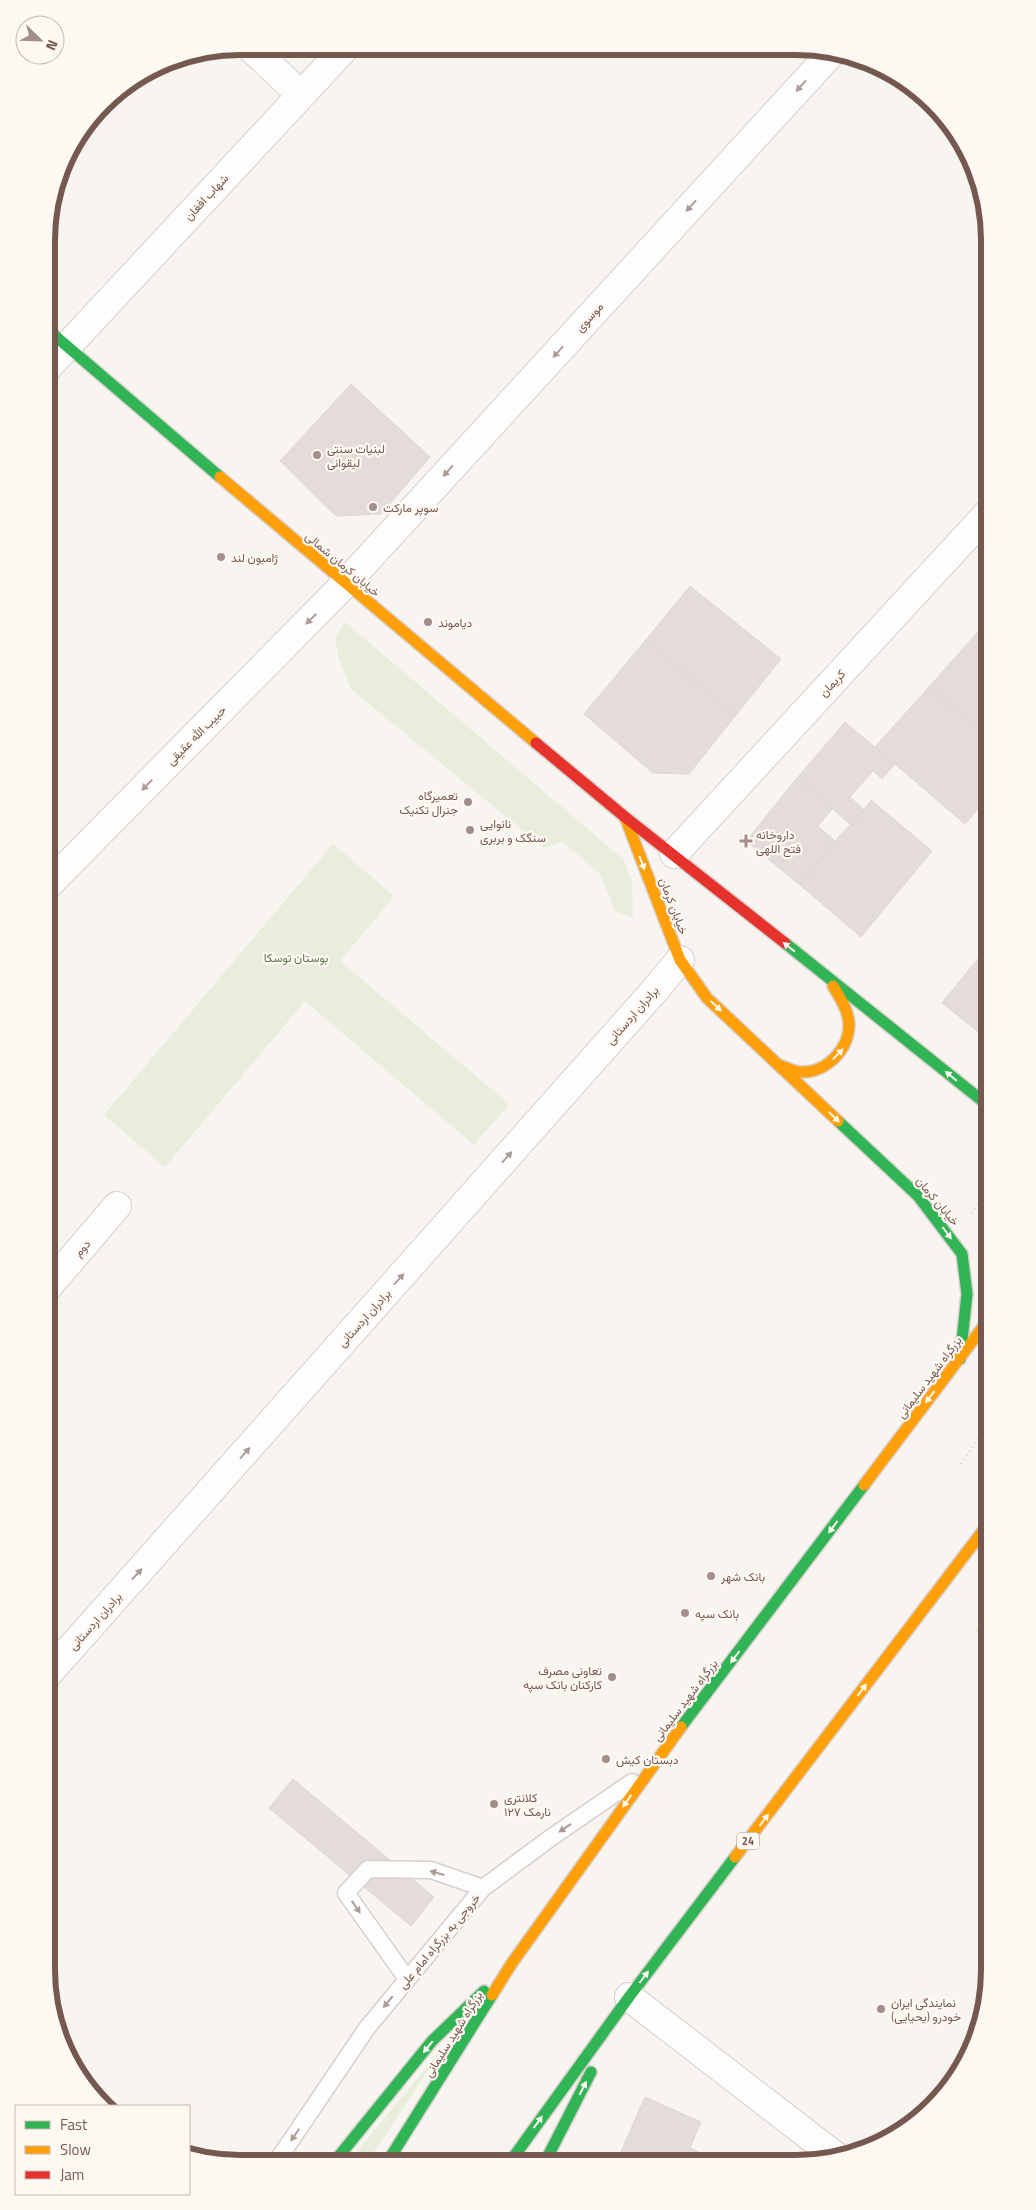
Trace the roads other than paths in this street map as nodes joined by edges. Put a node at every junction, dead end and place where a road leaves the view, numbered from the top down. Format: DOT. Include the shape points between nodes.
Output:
graph roads {
  1 [pos="259,55"];
  2 [pos="338,55"];
  3 [pos="827,58"];
  4 [pos="301,95"];
  5 [pos="55,336"];
  6 [pos="67,347"];
  7 [pos="55,360"];
  8 [pos="981,522"];
  9 [pos="345,584"];
  10 [pos="625,817"];
  11 [pos="674,854"];
  12 [pos="55,877"];
  13 [pos="680,960"];
  14 [pos="827,977"];
  15 [pos="779,1065"];
  16 [pos="981,1100"];
  17 [pos="117,1206"];
  18 [pos="55,1278"];
  19 [pos="981,1331"];
  20 [pos="960,1359"];
  21 [pos="981,1534"];
  22 [pos="55,1666"];
  23 [pos="649,1770"];
  24 [pos="483,1888"];
  25 [pos="512,1964"];
  26 [pos="407,1979"];
  27 [pos="629,1997"];
  28 [pos="820,2153"];
  29 [pos="280,2155"];
  30 [pos="340,2155"];
  31 [pos="392,2155"];
  32 [pos="516,2155"];
  33 [pos="549,2155"];
  1 -- 4 [label="street"];
  2 -- 4 [label="street, شهاب افغان"];
  3 -- 9 [label="street, موسوی, one-way"];
  4 -- 6 [label="street, شهاب افغان"];
  5 -- 6 [label="main road, خیابان کرمان شمالی"];
  6 -- 7 [label="street, شهاب افغان"];
  6 -- 9 [label="main road, خیابان کرمان شمالی"];
  8 -- 11 [label="street, کریمان"];
  9 -- 10 [label="main road, خیابان کرمان شمالی"];
  9 -- 12 [label="street, حبیب الله عقیقی, one-way"];
  10 -- 11 [label="main road"];
  10 -- 13 [label="main road, خیابان کرمان, one-way"];
  14 -- 11 [label="main road, one-way"];
  13 -- 15 [label="main road, خیابان کرمان, one-way" via="707,998"];
  22 -- 13 [label="street, برادران اردستانی, one-way"];
  15 -- 14 [label="main road, one-way" via="801,1072 824,1068 844,1048 849,1022"];
  16 -- 14 [label="main road, one-way"];
  15 -- 20 [label="main road, خیابان کرمان, one-way" via="918,1196 962,1254 967,1294"];
  17 -- 18 [label="street, دوم"];
  19 -- 20 [label="main road, بزرگراه شهید سلیمانی"];
  20 -- 23 [label="main road, بزرگراه شهید سلیمانی, one-way"];
  27 -- 21 [label="main road, 24, one-way"];
  23 -- 24 [label="lane, خروجی به بزرگراه امام علی, one-way"];
  23 -- 25 [label="main road, بزرگراه شهید سلیمانی, one-way"];
  24 -- 26 [label="lane, خروجی به بزرگراه امام علی"];
  24 -- 26 [label="lane, one-way" via="431,1870 368,1869 346,1893"];
  25 -- 30 [label="main road, one-way" via="432,2041"];
  25 -- 31 [label="main road, بزرگراه شهید سلیمانی"];
  26 -- 29 [label="lane, خروجی به بزرگراه امام علی, one-way" via="367,2028"];
  27 -- 28 [label="street"];
  32 -- 27 [label="main road, 24, one-way"];
  33 -- 27 [label="main road, one-way"];
}
